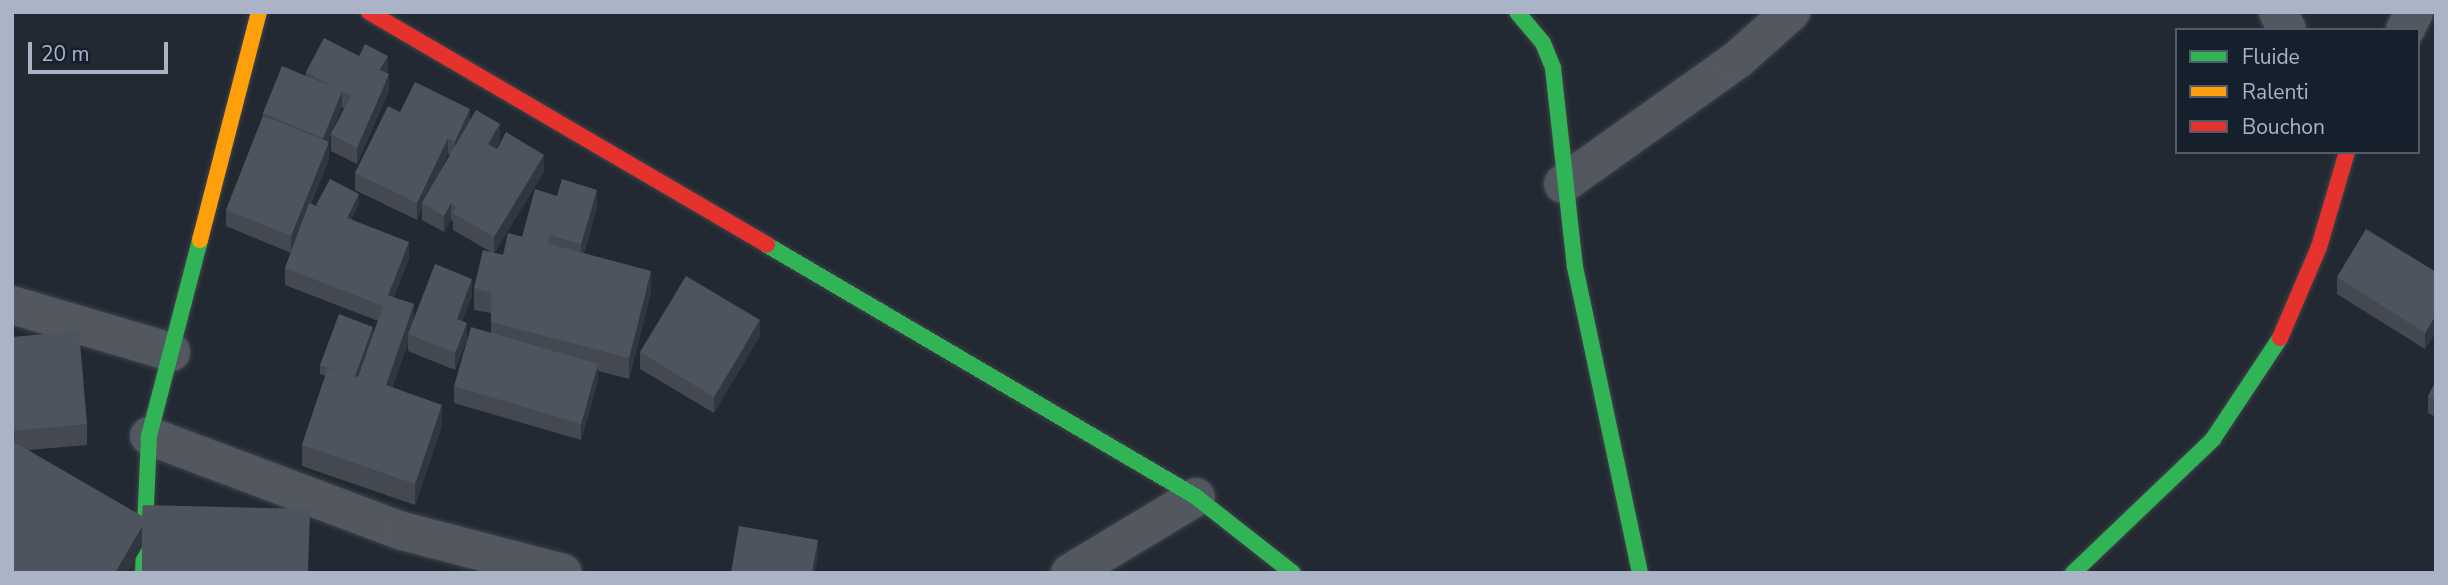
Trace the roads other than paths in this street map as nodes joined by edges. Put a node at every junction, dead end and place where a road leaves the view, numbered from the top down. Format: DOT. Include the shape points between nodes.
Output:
graph roads {
  1 [pos="259,12"];
  2 [pos="369,12"];
  3 [pos="1517,12"];
  4 [pos="1791,12"];
  5 [pos="2278,12"];
  6 [pos="2414,12"];
  7 [pos="2286,28"];
  8 [pos="2406,28"];
  9 [pos="2346,154"];
  10 [pos="1563,184"];
  11 [pos="12,304"];
  12 [pos="171,352"];
  13 [pos="149,436"];
  14 [pos="1196,497"];
  15 [pos="144,573"];
  16 [pos="563,573"];
  17 [pos="1070,573"];
  18 [pos="1293,573"];
  19 [pos="1640,573"];
  20 [pos="2073,573"];
  1 -- 12 [label="street"];
  2 -- 14 [label="street"];
  3 -- 10 [label="street" via="1543,43 1552,68"];
  4 -- 10 [label="street" via="1738,59"];
  5 -- 7 [label="street"];
  6 -- 8 [label="street"];
  9 -- 20 [label="street" via="2319,247 2281,336 2221,428"];
  10 -- 19 [label="street"];
  11 -- 12 [label="street"];
  12 -- 13 [label="street"];
  13 -- 15 [label="street"];
  13 -- 16 [label="street" via="402,531"];
  14 -- 17 [label="street"];
  14 -- 18 [label="street"];
}
